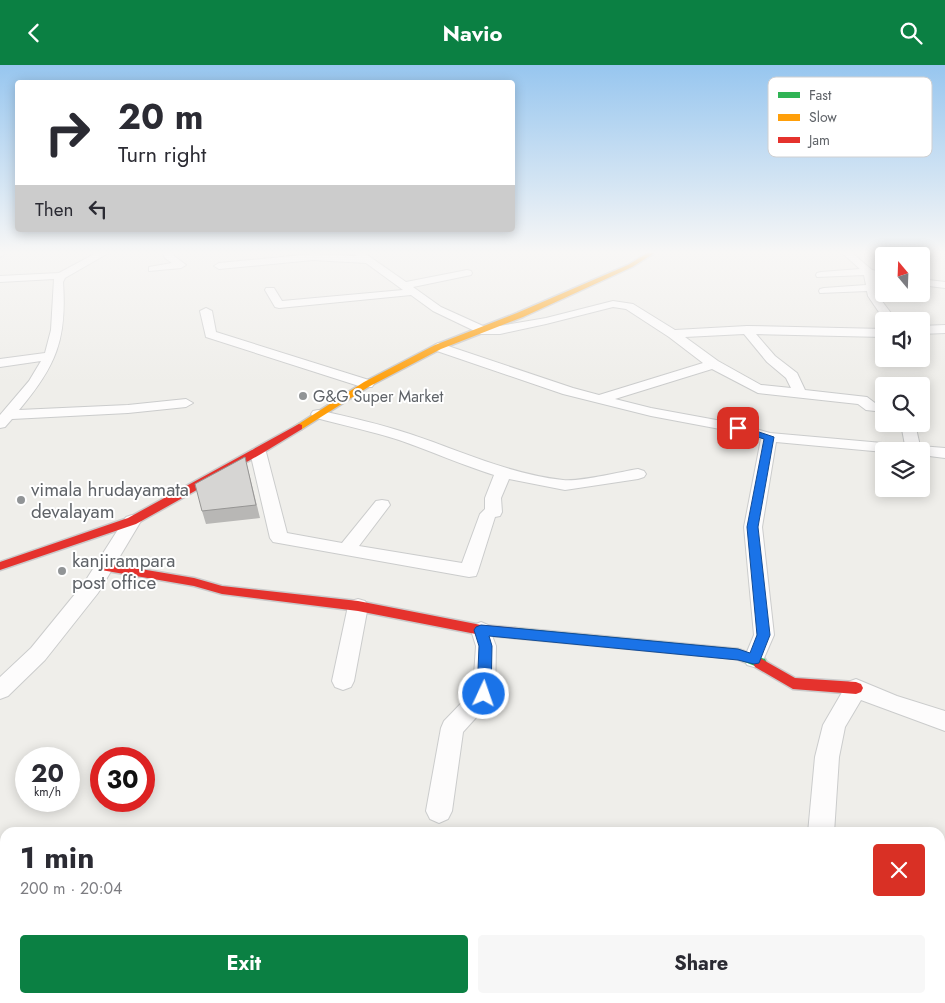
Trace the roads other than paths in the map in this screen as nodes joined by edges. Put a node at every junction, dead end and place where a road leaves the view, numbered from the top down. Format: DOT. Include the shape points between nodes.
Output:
graph roads {
  1 [pos="58,296"];
  2 [pos="273,296"];
  3 [pos="354,296"];
  4 [pos="418,296"];
  5 [pos="563,296"];
  6 [pos="874,296"];
  7 [pos="206,311"];
  8 [pos="883,312"];
  9 [pos="945,329"];
  10 [pos="481,330"];
  11 [pos="747,330"];
  12 [pos="930,330"];
  13 [pos="875,333"];
  14 [pos="673,334"];
  15 [pos="438,347"];
  16 [pos="50,356"];
  17 [pos="0,363"];
  18 [pos="713,364"];
  19 [pos="368,384"];
  20 [pos="800,393"];
  21 [pos="599,399"];
  22 [pos="186,403"];
  23 [pos="875,407"];
  24 [pos="318,414"];
  25 [pos="4,420"];
  26 [pos="769,437"];
  27 [pos="875,446"];
  28 [pos="930,451"];
  29 [pos="258,452"];
  30 [pos="945,453"];
  31 [pos="503,473"];
  32 [pos="638,474"];
  33 [pos="382,505"];
  34 [pos="132,521"];
  35 [pos="348,548"];
  36 [pos="0,566"];
  37 [pos="105,567"];
  38 [pos="358,605"];
  39 [pos="481,630"];
  40 [pos="754,659"];
  41 [pos="342,681"];
  42 [pos="856,688"];
  43 [pos="0,690"];
  44 [pos="945,721"];
  45 [pos="439,811"];
  46 [pos="822,827"];
  1 -- 16 [label="street" via="57,335"];
  2 -- 3 [label="street" via="279,305"];
  4 -- 10 [label="street" via="437,309"];
  5 -- 10 [label="main road"];
  6 -- 8 [label="street"];
  7 -- 19 [label="street" via="210,334"];
  9 -- 12 [label="street"];
  10 -- 14 [label="street" via="500,330 560,318 607,304 619,304 629,306"];
  10 -- 15 [label="main road"];
  11 -- 13 [label="street"];
  11 -- 14 [label="street"];
  11 -- 20 [label="street" via="771,359 792,375"];
  14 -- 18 [label="street"];
  15 -- 19 [label="main road"];
  15 -- 21 [label="street"];
  16 -- 17 [label="street"];
  16 -- 25 [label="street" via="27,393"];
  18 -- 20 [label="street" via="758,389"];
  18 -- 21 [label="street"];
  19 -- 24 [label="main road"];
  20 -- 23 [label="street" via="862,400"];
  21 -- 26 [label="street"];
  22 -- 25 [label="street"];
  24 -- 29 [label="main road"];
  24 -- 31 [label="street" via="402,436"];
  26 -- 27 [label="street"];
  26 -- 40 [label="street" via="753,527 764,635"];
  28 -- 30 [label="street"];
  29 -- 34 [label="main road"];
  29 -- 35 [label="street" via="279,538"];
  31 -- 32 [label="street" via="564,485"];
  31 -- 35 [label="street" via="492,498 494,512 488,514 468,571"];
  33 -- 35 [label="street"];
  34 -- 36 [label="main road"];
  34 -- 37 [label="street"];
  37 -- 38 [label="main road" via="222,590"];
  37 -- 43 [label="street" via="38,654"];
  38 -- 39 [label="main road"];
  38 -- 41 [label="street"];
  39 -- 40 [label="main road" via="728,653"];
  39 -- 45 [label="street" via="486,646 484,694 452,728"];
  40 -- 42 [label="main road" via="793,683"];
  42 -- 44 [label="street"];
  42 -- 46 [label="street" via="834,725"];
}
